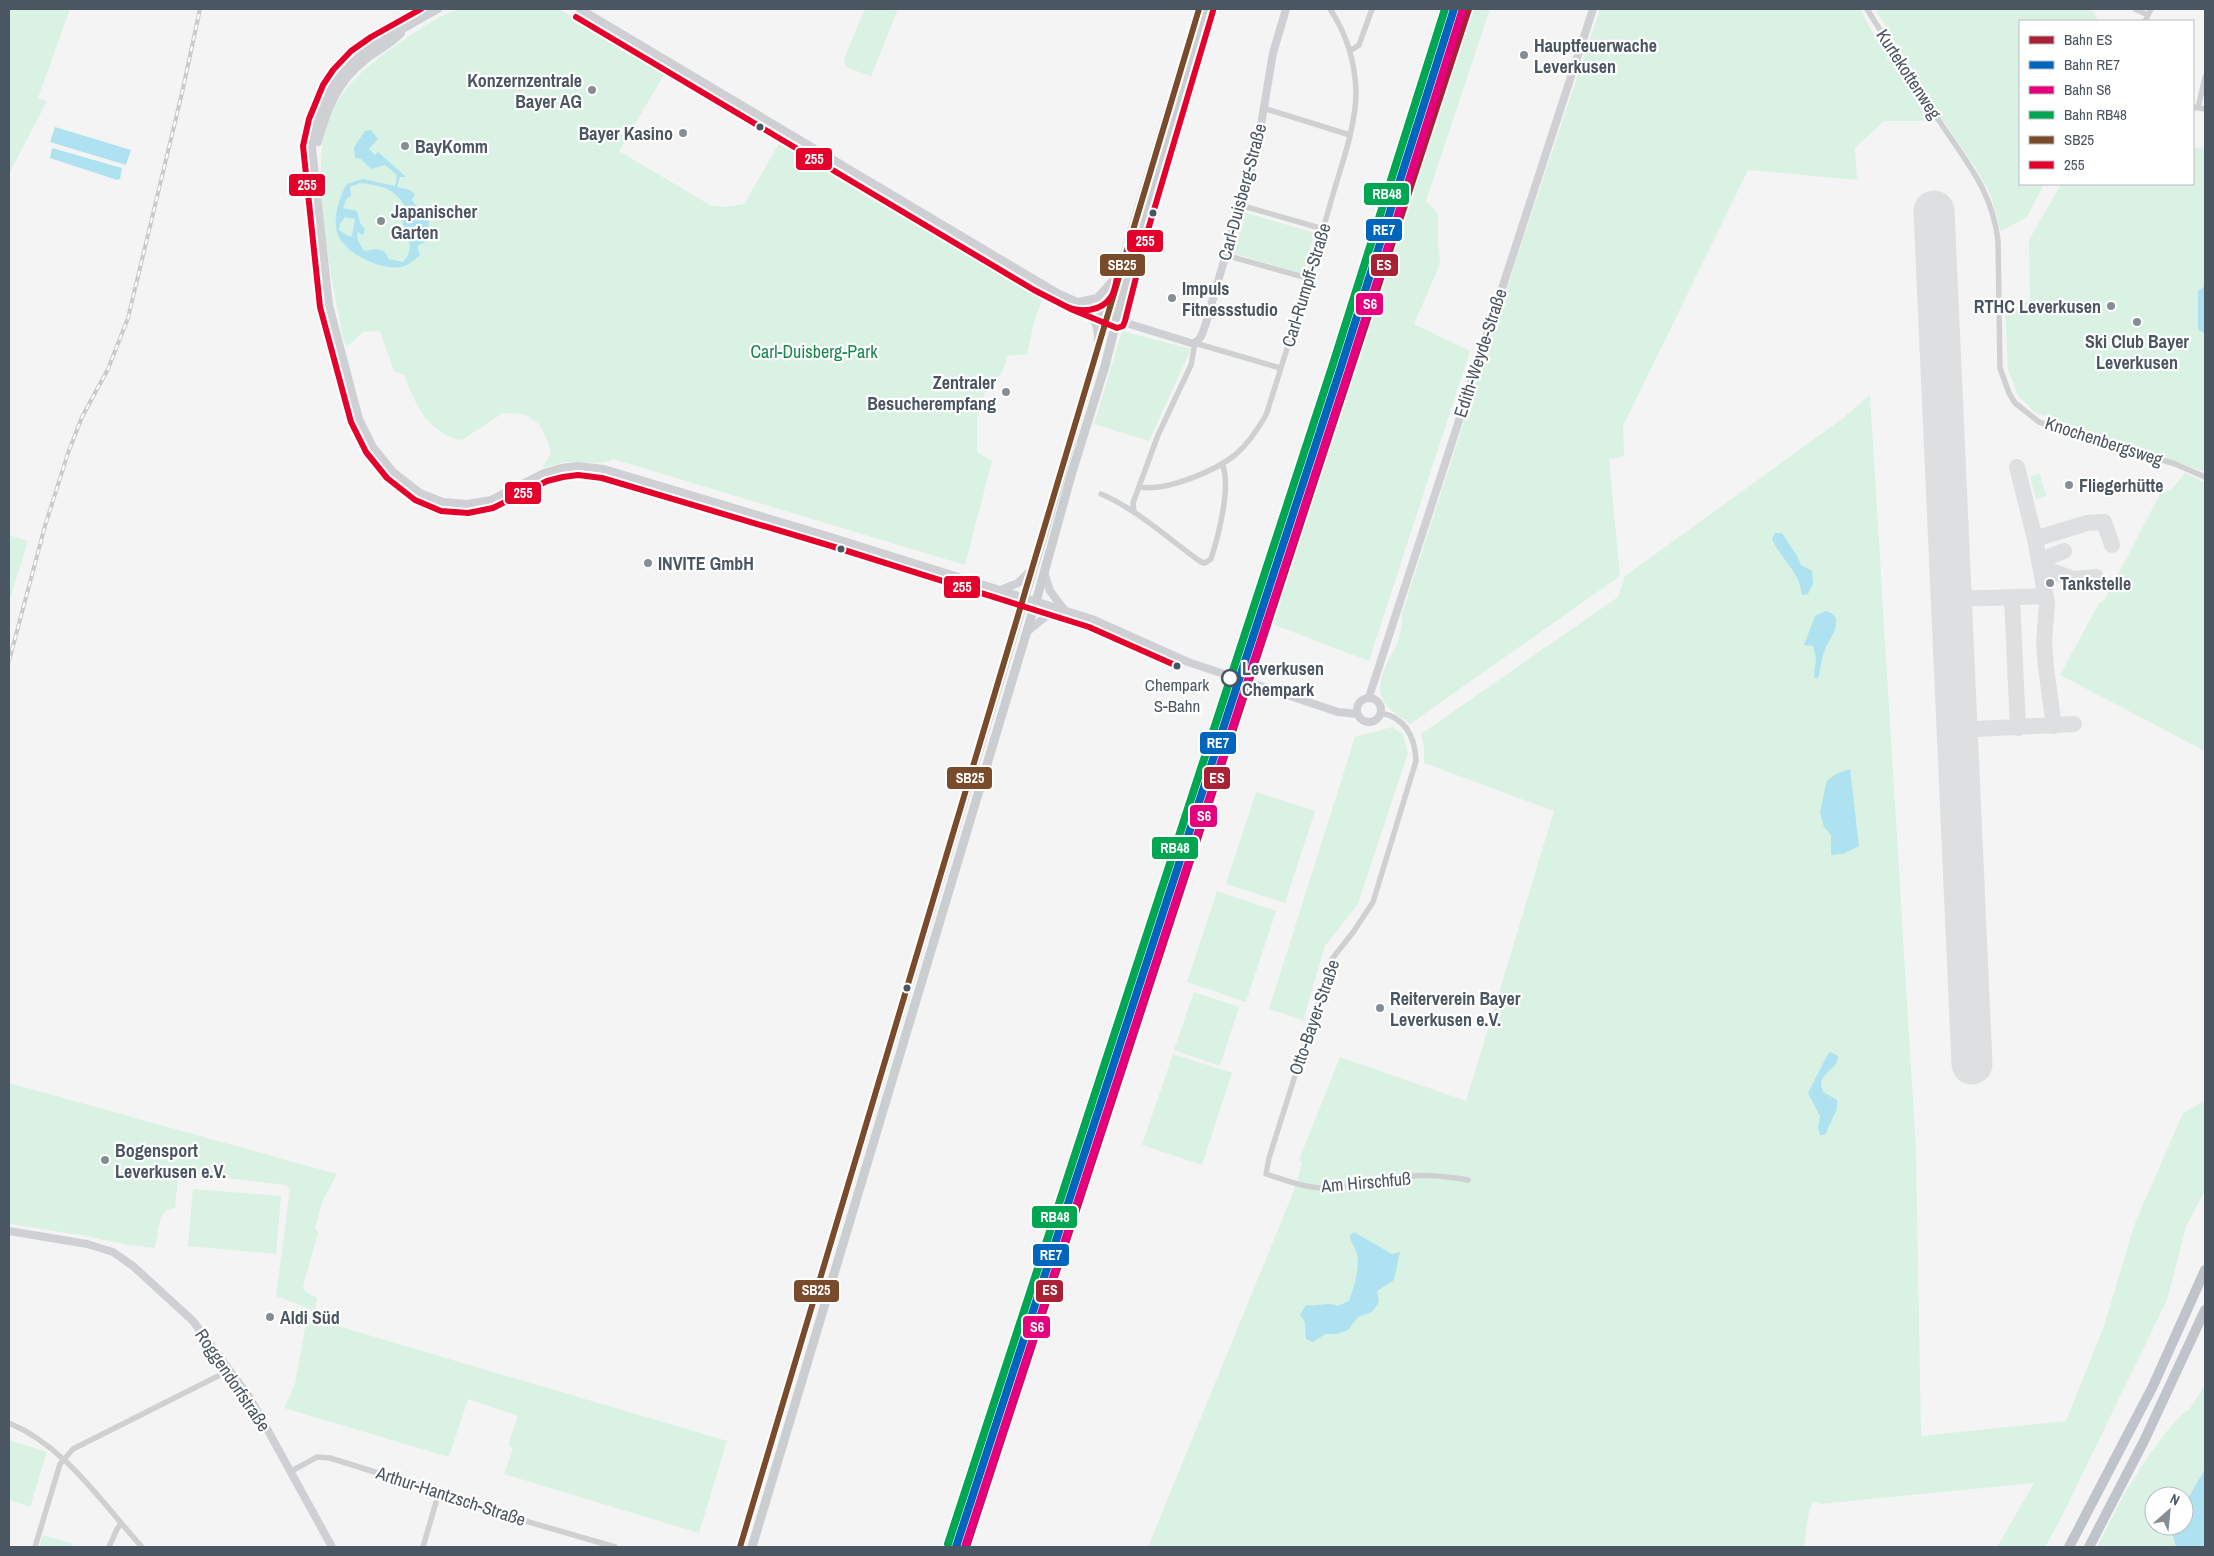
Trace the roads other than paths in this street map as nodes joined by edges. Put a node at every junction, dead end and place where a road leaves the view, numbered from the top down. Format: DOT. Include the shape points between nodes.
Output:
graph roads {
  1 [pos="438,9"];
  2 [pos="580,9"];
  3 [pos="1198,9"];
  4 [pos="1205,9"];
  5 [pos="1286,9"];
  6 [pos="1330,9"];
  7 [pos="1372,9"];
  8 [pos="1593,9"];
  9 [pos="1867,9"];
  10 [pos="2135,9"];
  11 [pos="2151,9"];
  12 [pos="2147,18"];
  13 [pos="405,28"];
  14 [pos="1350,51"];
  15 [pos="2205,77"];
  16 [pos="1263,108"];
  17 [pos="2195,108"];
  18 [pos="2205,108"];
  19 [pos="1350,135"];
  20 [pos="1952,139"];
  21 [pos="314,168"];
  22 [pos="1240,205"];
  23 [pos="1323,229"];
  24 [pos="1225,255"];
  25 [pos="1119,273"];
  26 [pos="1307,278"];
  27 [pos="1076,302"];
  28 [pos="1107,315"];
  29 [pos="1117,320"];
  30 [pos="1195,343"];
  31 [pos="1098,348"];
  32 [pos="1280,368"];
  33 [pos="1222,464"];
  34 [pos="2205,477"];
  35 [pos="1140,488"];
  36 [pos="1101,494"];
  37 [pos="1134,511"];
  38 [pos="1034,567"];
  39 [pos="1044,572"];
  40 [pos="998,591"];
  41 [pos="1024,599"];
  42 [pos="1036,602"];
  43 [pos="1066,612"];
  44 [pos="1027,632"];
  45 [pos="1369,697"];
  46 [pos="1381,713"];
  47 [pos="1357,714"];
  48 [pos="919,947"];
  49 [pos="931,950"];
  50 [pos="1266,1174"];
  51 [pos="1468,1180"];
  52 [pos="9,1231"];
  53 [pos="828,1254"];
  54 [pos="840,1256"];
  55 [pos="2205,1270"];
  56 [pos="2205,1310"];
  57 [pos="230,1370"];
  58 [pos="9,1422"];
  59 [pos="64,1458"];
  60 [pos="290,1472"];
  61 [pos="440,1492"];
  62 [pos="121,1524"];
  63 [pos="593,1540"];
  64 [pos="35,1547"];
  65 [pos="109,1547"];
  66 [pos="142,1547"];
  67 [pos="332,1547"];
  68 [pos="423,1547"];
  69 [pos="591,1547"];
  70 [pos="615,1547"];
  71 [pos="740,1547"];
  72 [pos="752,1547"];
  73 [pos="2069,1547"];
  74 [pos="2088,1547"];
  1 -- 13 [label="street"];
  2 -- 27 [label="street"];
  3 -- 25 [label="main road"];
  4 -- 29 [label="main road" via="1140,228"];
  5 -- 16 [label="street, Carl-Duisberg-Straße" via="1272,53"];
  6 -- 14 [label="street, Carl-Rumpff-Straße"];
  7 -- 14 [label="street" via="1360,46"];
  8 -- 45 [label="street, Edith-Weyde-Straße"];
  9 -- 20 [label="street, Kurtekottenweg"];
  10 -- 12 [label="street"];
  11 -- 12 [label="street"];
  13 -- 21 [label="street" via="394,40 362,62 343,83 325,116"];
  13 -- 21 [label="street" via="357,58 340,76 321,112 312,148"];
  14 -- 19 [label="street, Carl-Rumpff-Straße" via="1356,90"];
  15 -- 17 [label="street"];
  16 -- 19 [label="street"];
  16 -- 22 [label="street, Carl-Duisberg-Straße" via="1258,143"];
  17 -- 18 [label="street"];
  19 -- 23 [label="street, Carl-Rumpff-Straße"];
  20 -- 34 [label="street, Knochenbergsweg" via="1988,198 1996,224 2000,368 2015,403 2039,422 2175,464"];
  21 -- 40 [label="street" via="329,305 356,408 379,456 412,489 443,502 475,503 498,497 552,470 578,466 595,468 831,537"];
  22 -- 23 [label="street"];
  22 -- 24 [label="street, Carl-Duisberg-Straße"];
  23 -- 26 [label="street, Carl-Rumpff-Straße"];
  24 -- 26 [label="street"];
  24 -- 30 [label="street, Carl-Duisberg-Straße" via="1206,323"];
  25 -- 27 [label="street" via="1100,296"];
  25 -- 28 [label="main road"];
  26 -- 32 [label="street, Carl-Rumpff-Straße"];
  27 -- 28 [label="street"];
  27 -- 31 [label="street" via="1098,327"];
  28 -- 29 [label="street"];
  28 -- 31 [label="main road"];
  29 -- 30 [label="street"];
  29 -- 39 [label="main road"];
  30 -- 32 [label="street"];
  30 -- 35 [label="street, Carl-Duisberg-Straße" via="1191,365 1158,435"];
  31 -- 38 [label="main road"];
  32 -- 33 [label="street, Carl-Rumpff-Straße" via="1261,423 1236,454"];
  33 -- 35 [label="street, Carl-Rumpff-Straße" via="1163,487"];
  33 -- 37 [label="street" via="1225,470 1222,512 1211,560 1200,562"];
  35 -- 37 [label="street, Carl-Duisberg-Straße" via="1133,503"];
  36 -- 37 [label="street"];
  38 -- 40 [label="street" via="1018,583"];
  38 -- 41 [label="main road"];
  39 -- 42 [label="main road"];
  39 -- 43 [label="street" via="1050,591"];
  40 -- 41 [label="street"];
  41 -- 42 [label="street"];
  41 -- 48 [label="main road"];
  42 -- 43 [label="street"];
  42 -- 44 [label="main road"];
  43 -- 44 [label="street" via="1045,617"];
  43 -- 47 [label="street" via="1113,627 1188,662 1338,712"];
  44 -- 49 [label="main road"];
  45 -- 46 [label="street" via="1378,701"];
  45 -- 47 [label="street" via="1358,704"];
  46 -- 47 [label="street" via="1370,722"];
  46 -- 50 [label="street, Otto-Bayer-Straße" via="1397,720 1411,734 1416,761 1372,902 1332,959"];
  48 -- 49 [label="main road"];
  48 -- 53 [label="main road"];
  49 -- 54 [label="main road"];
  50 -- 51 [label="street, Am Hirschfuß" via="1288,1182 1324,1188 1401,1177"];
  52 -- 57 [label="street, Roggendorfstraße" via="87,1244 123,1258 193,1321"];
  53 -- 54 [label="main road"];
  53 -- 71 [label="main road"];
  54 -- 72 [label="main road"];
  55 -- 73 [label="highway" via="2153,1386"];
  56 -- 74 [label="highway" via="2144,1441"];
  57 -- 59 [label="street" via="73,1449"];
  57 -- 60 [label="street, Roggendorfstraße" via="250,1398"];
  58 -- 59 [label="street" via="36,1435"];
  59 -- 62 [label="street"];
  59 -- 64 [label="street"];
  60 -- 61 [label="street, Arthur-Hantzsch-Straße" via="318,1456"];
  60 -- 67 [label="street, Roggendorfstraße"];
  61 -- 63 [label="street, Arthur-Hantzsch-Straße" via="453,1500"];
  61 -- 68 [label="street"];
  62 -- 65 [label="street"];
  62 -- 66 [label="street"];
  63 -- 69 [label="street"];
  63 -- 70 [label="street, Arthur-Hantzsch-Straße"];
}
